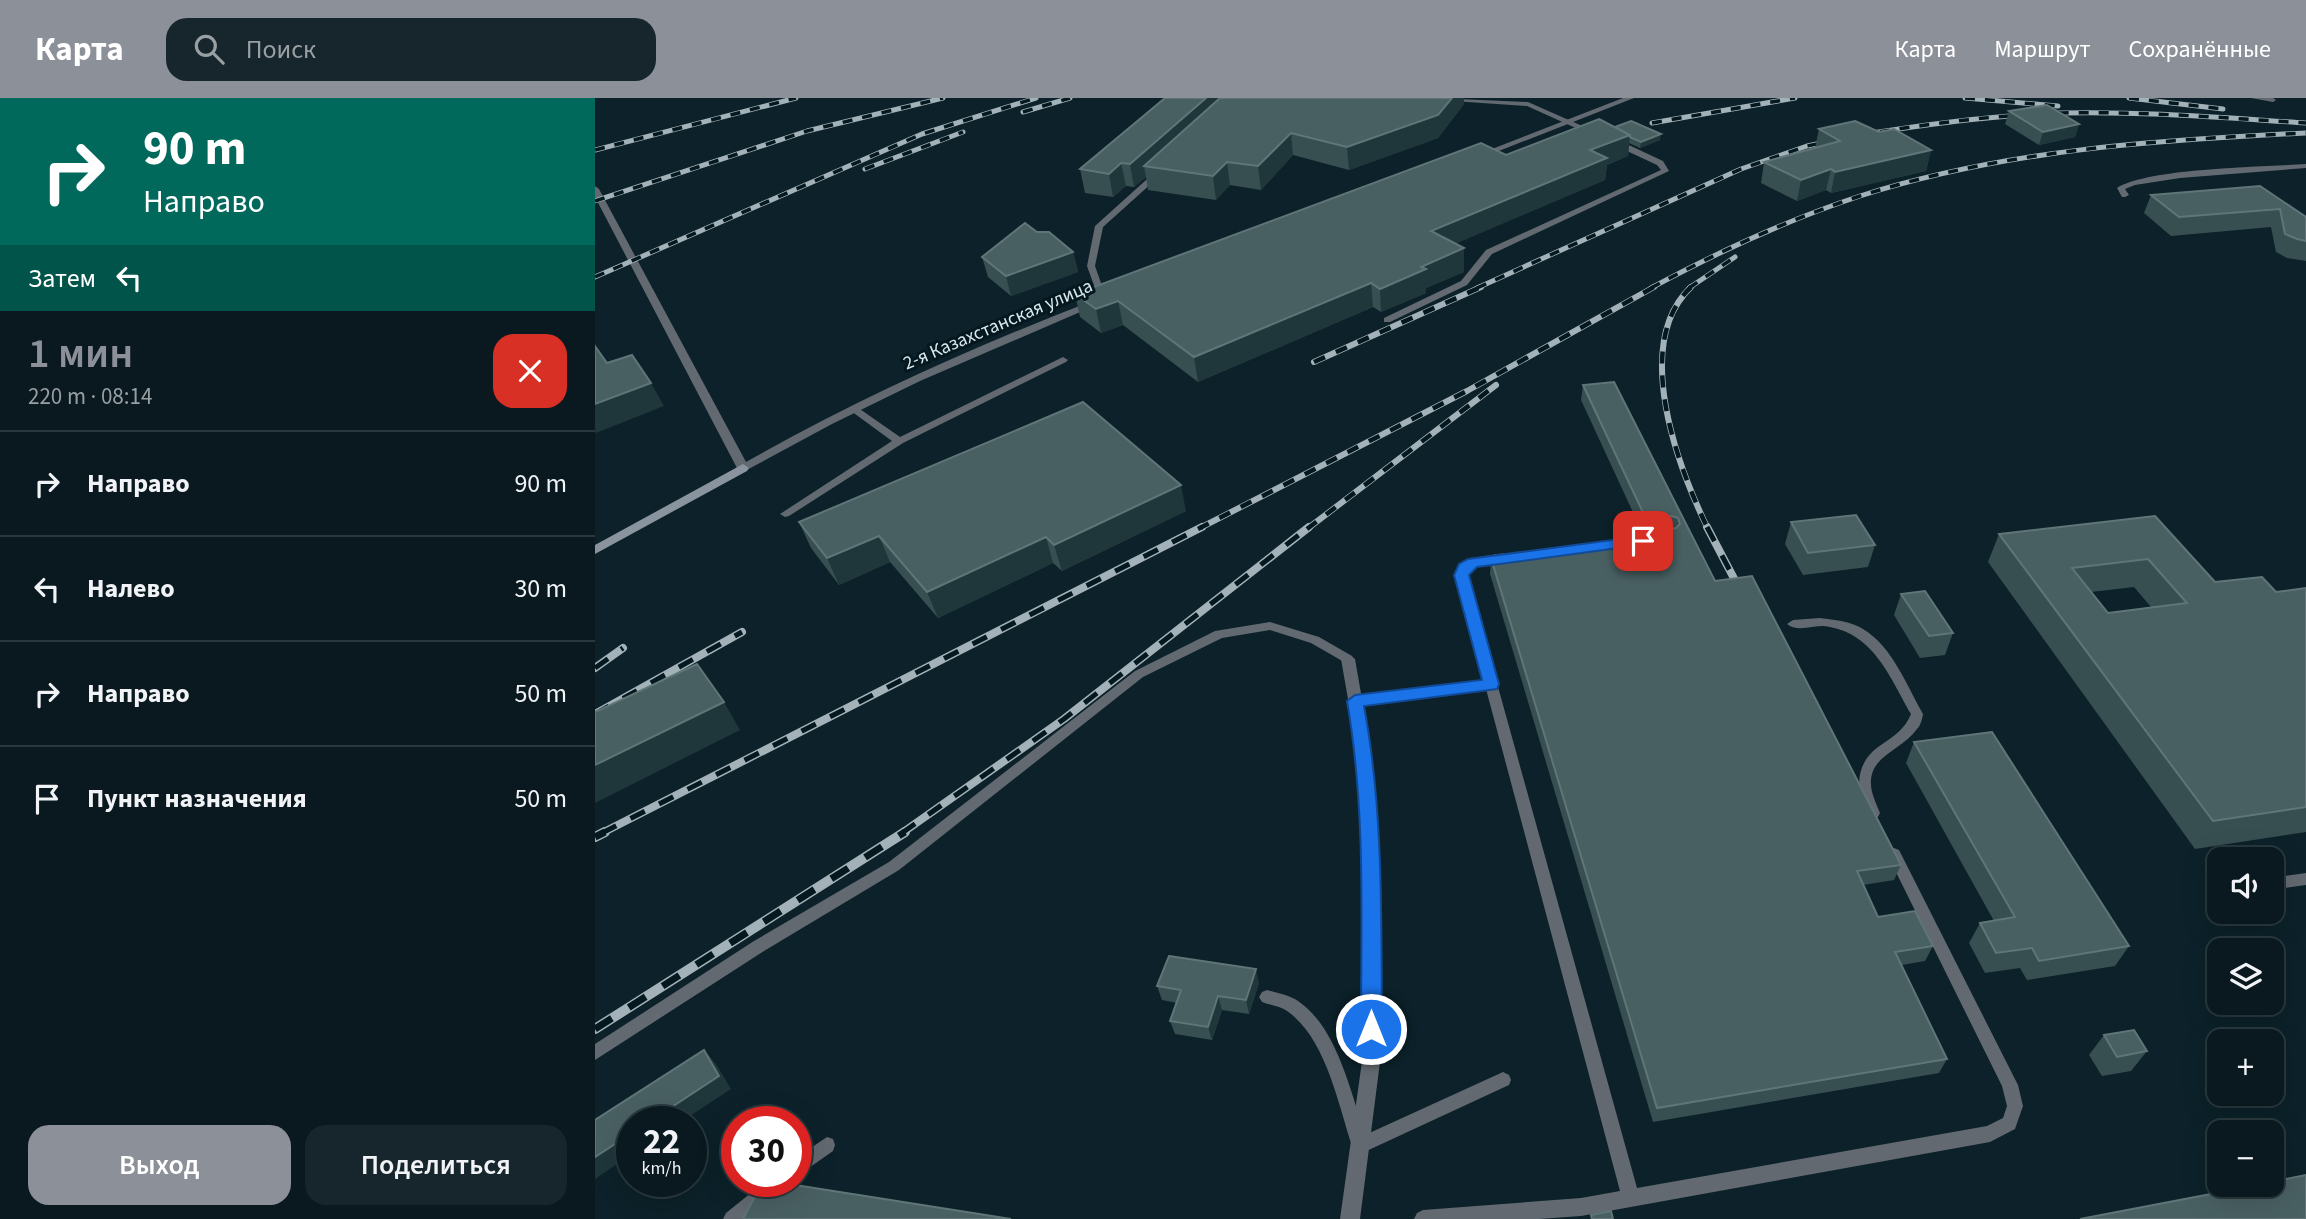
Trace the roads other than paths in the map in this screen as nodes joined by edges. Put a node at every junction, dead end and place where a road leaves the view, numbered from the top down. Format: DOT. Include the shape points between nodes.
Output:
graph roads {
  1 [pos="1438,98"];
  2 [pos="1630,98"];
  3 [pos="2254,98"];
  4 [pos="2273,100"];
  5 [pos="1569,121"];
  6 [pos="1472,158"];
  7 [pos="1170,162"];
  8 [pos="2306,166"];
  9 [pos="595,189"];
  10 [pos="2125,195"];
  11 [pos="1116,295"];
  12 [pos="1103,300"];
  13 [pos="1387,320"];
  14 [pos="1063,360"];
  15 [pos="854,409"];
  16 [pos="899,441"];
  17 [pos="743,468"];
  18 [pos="785,514"];
  19 [pos="595,550"];
  20 [pos="1517,556"];
  21 [pos="1793,624"];
  22 [pos="1348,659"];
  23 [pos="1491,684"];
  24 [pos="1355,701"];
  25 [pos="2306,879"];
  26 [pos="2284,882"];
  27 [pos="1267,997"];
  28 [pos="595,1053"];
  29 [pos="1503,1080"];
  30 [pos="827,1145"];
  31 [pos="1360,1146"];
  32 [pos="812,1157"];
  33 [pos="760,1197"];
  34 [pos="1631,1198"];
  35 [pos="732,1219"];
  36 [pos="1350,1219"];
  37 [pos="1423,1219"];
  1 -- 5 [label="lane" via="1528,104"];
  2 -- 5 [label="street"];
  3 -- 4 [label="lane"];
  5 -- 6 [label="street"];
  5 -- 13 [label="lane" via="1660,163 1665,171 1489,252 1464,284"];
  7 -- 12 [label="lane" via="1099,226 1091,266"];
  8 -- 10 [label="lane" via="2161,178 2127,184 2121,188"];
  9 -- 17 [label="street"];
  11 -- 12 [label="street, 2-я Казахстанская улица"];
  12 -- 15 [label="street, 2-я Казахстанская улица"];
  14 -- 16 [label="lane"];
  15 -- 16 [label="lane"];
  15 -- 17 [label="street, 2-я Казахстанская улица"];
  16 -- 18 [label="lane"];
  17 -- 19 [label="street, 2-я Казахстанская улица"];
  20 -- 23 [label="lane" via="1473,562 1461,575"];
  21 -- 34 [label="lane" via="1812,621 1857,628 1871,640 1917,714 1910,730 1870,762 1864,778 1867,800 2010,1085 2015,1106 2009,1123 1990,1134"];
  22 -- 24 [label="street"];
  22 -- 28 [label="lane" via="1315,640 1270,626 1219,634 1139,674 894,866 759,946"];
  23 -- 24 [label="lane"];
  23 -- 34 [label="lane"];
  24 -- 31 [label="street" via="1370,829 1372,1054"];
  25 -- 26 [label="lane"];
  27 -- 31 [label="lane" via="1291,1004 1311,1025 1331,1061"];
  29 -- 31 [label="lane"];
  30 -- 32 [label="lane"];
  31 -- 36 [label="street"];
  33 -- 35 [label="lane"];
  34 -- 37 [label="lane" via="1581,1207"];
}
